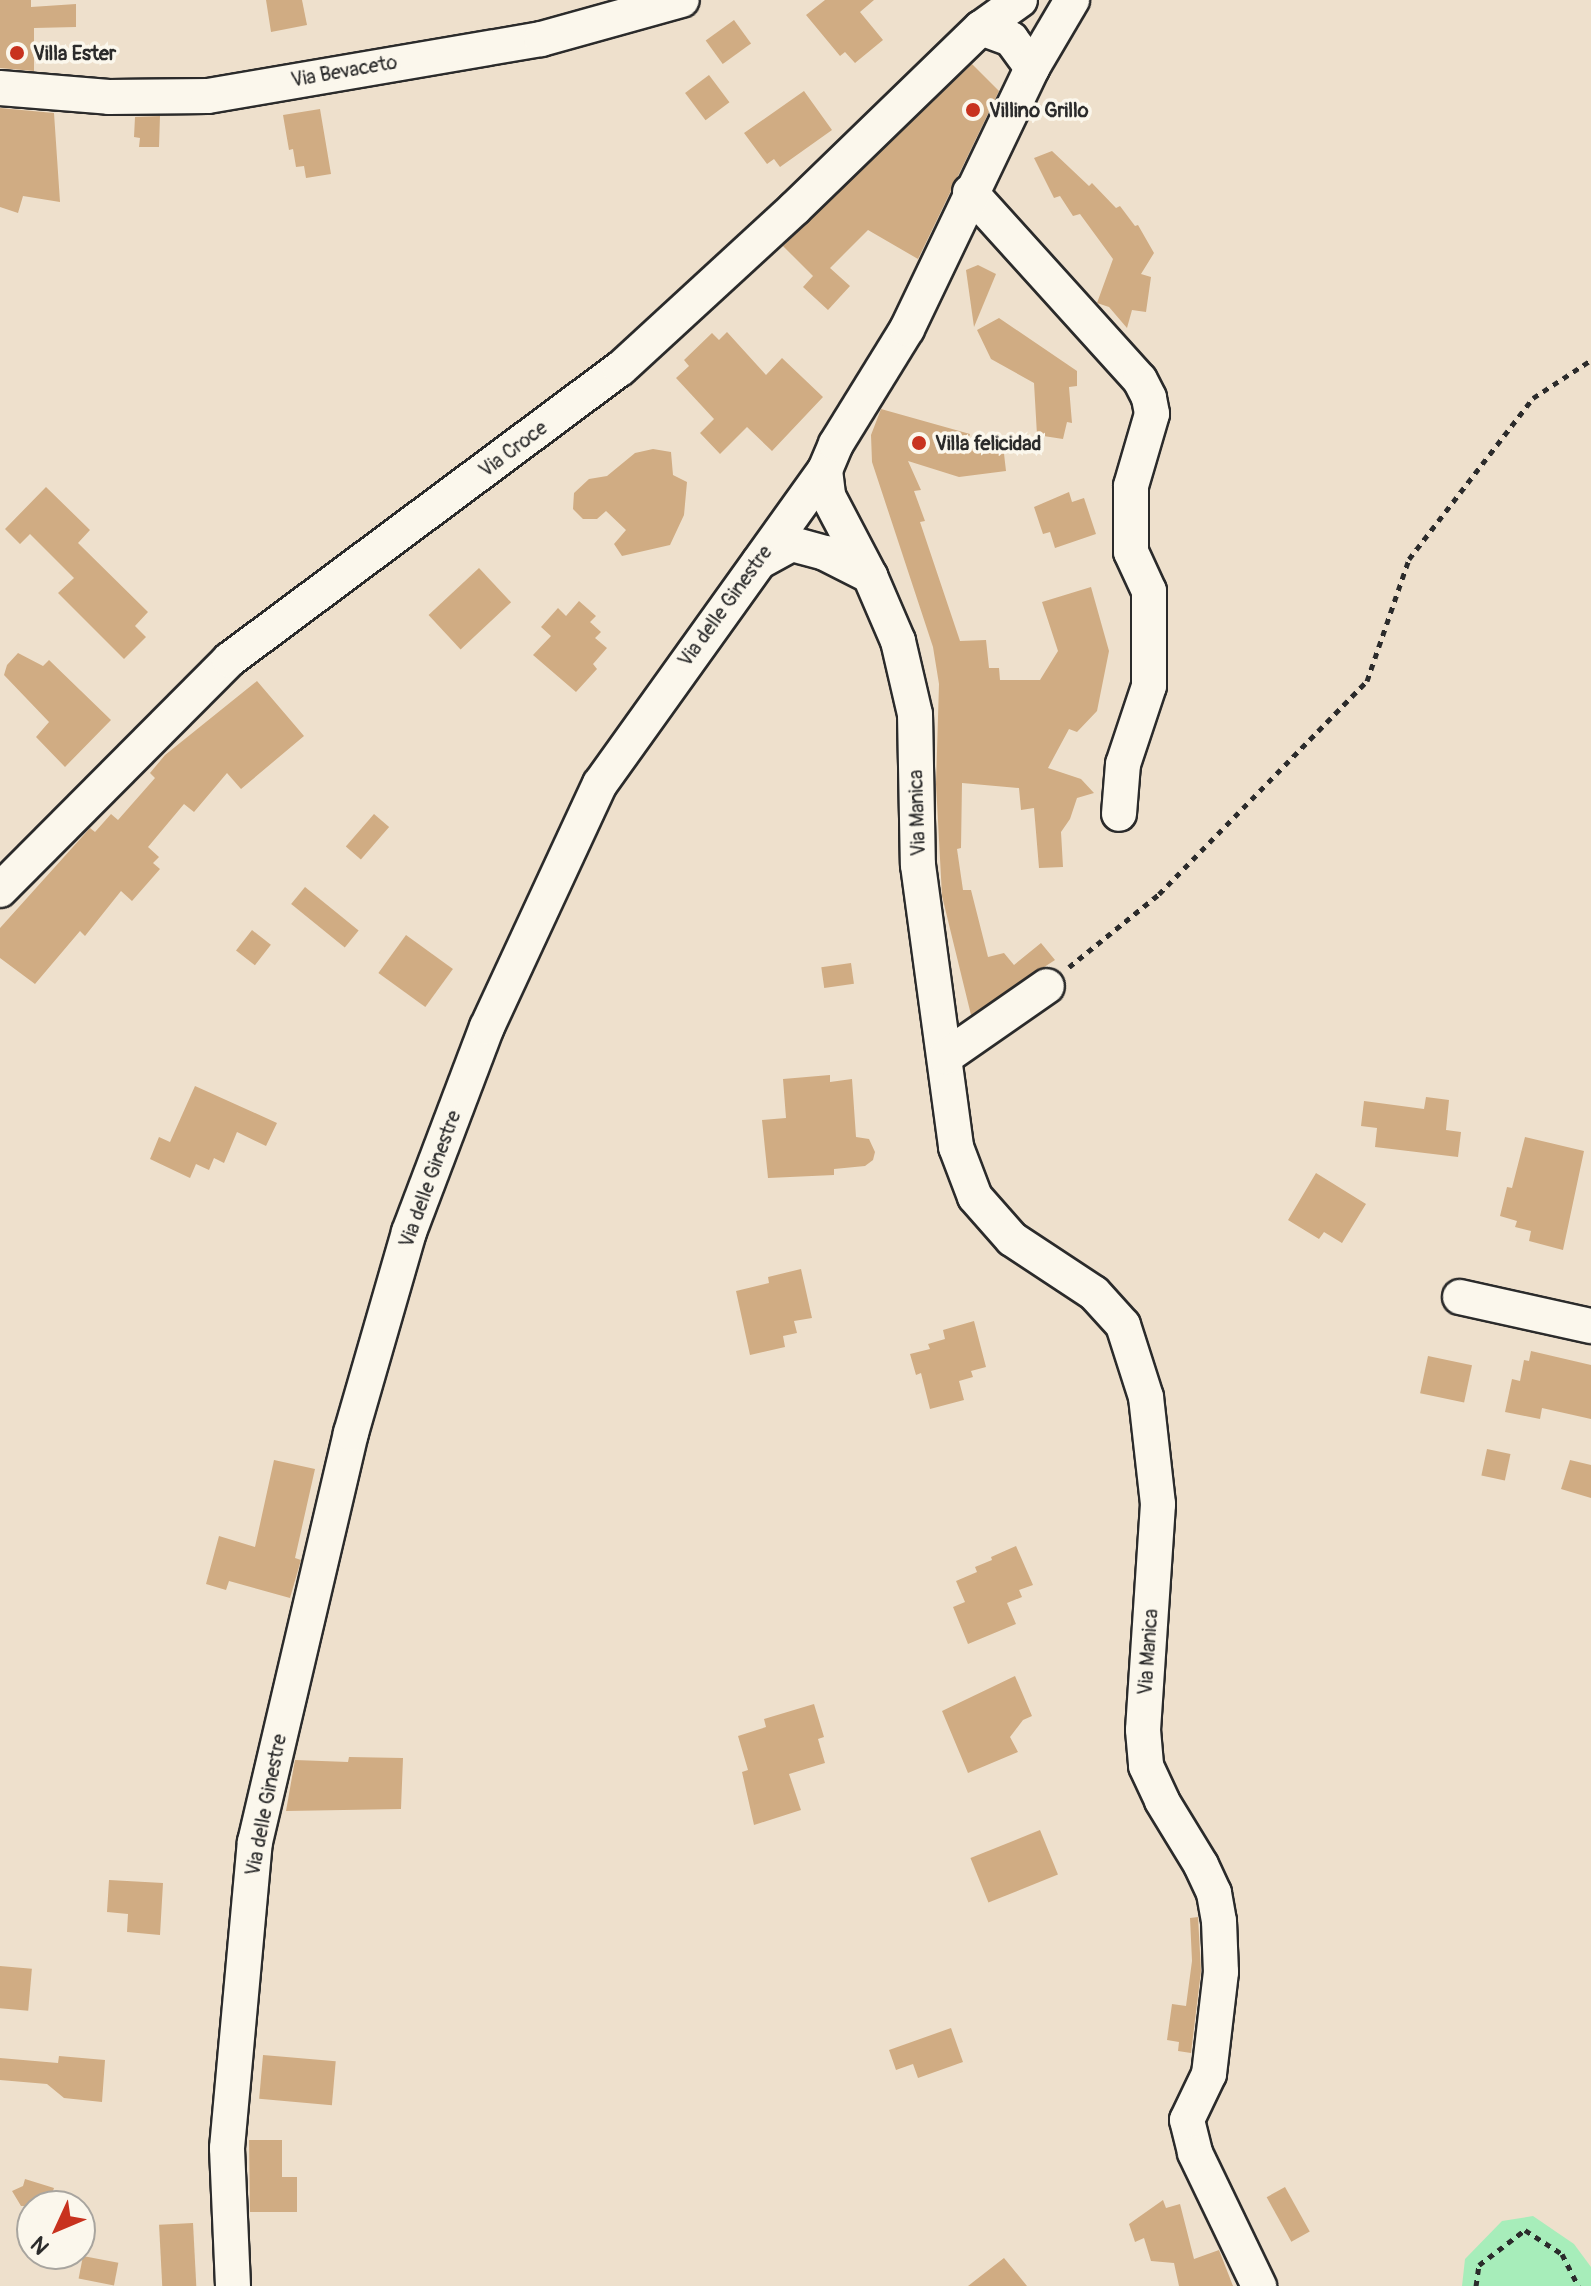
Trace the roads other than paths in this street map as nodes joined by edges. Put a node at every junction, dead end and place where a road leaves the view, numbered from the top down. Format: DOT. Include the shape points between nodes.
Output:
graph roads {
  1 [pos="682,0"];
  2 [pos="1020,0"];
  3 [pos="1072,0"];
  4 [pos="981,28"];
  5 [pos="1032,68"];
  6 [pos="0,88"];
  7 [pos="970,192"];
  8 [pos="825,470"];
  9 [pos="755,564"];
  10 [pos="870,576"];
  11 [pos="1119,814"];
  12 [pos="0,890"];
  13 [pos="1047,986"];
  14 [pos="945,1057"];
  15 [pos="1460,1297"];
  16 [pos="1591,1326"];
  17 [pos="233,2286"];
  18 [pos="1259,2286"];
  1 -- 6 [label="street, Via Bevaceto" via="541,39 208,96 109,97"];
  2 -- 4 [label="street, Via Croce"];
  3 -- 5 [label="street, Via delle Ginestre"];
  4 -- 5 [label="street" via="1011,39"];
  4 -- 12 [label="street, Via Croce" via="620,369 229,660"];
  5 -- 7 [label="street, Via delle Ginestre"];
  7 -- 8 [label="street, Via delle Ginestre" via="907,329"];
  7 -- 11 [label="street" via="1140,380 1149,398 1152,414 1131,486 1131,552 1149,591 1149,686 1123,764"];
  8 -- 9 [label="street, Via delle Ginestre"];
  8 -- 10 [label="street, Via Manica" via="828,496"];
  9 -- 10 [label="street" via="792,544 825,553"];
  9 -- 17 [label="street, Via delle Ginestre" via="600,784 487,1027 409,1232 351,1433 255,1842 227,2148"];
  10 -- 14 [label="street, Via Manica" via="898,641 915,714 918,865"];
  13 -- 14 [label="street"];
  14 -- 18 [label="street, Via Manica" via="956,1147 975,1197 1012,1239 1094,1293 1123,1325 1146,1397 1158,1504 1143,1730 1146,1766 1201,1865 1219,1921 1221,1972 1209,2074 1187,2120 1195,2153"];
  15 -- 16 [label="street"];
}
